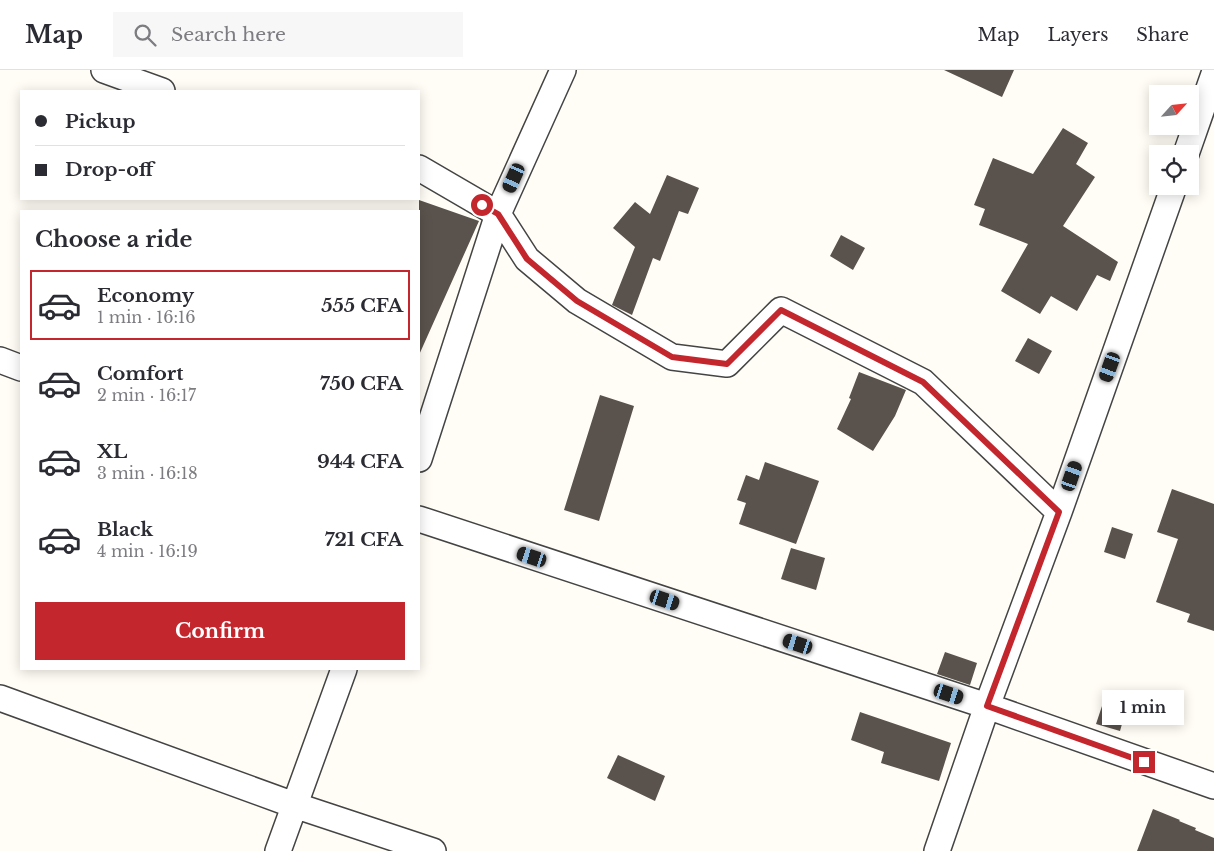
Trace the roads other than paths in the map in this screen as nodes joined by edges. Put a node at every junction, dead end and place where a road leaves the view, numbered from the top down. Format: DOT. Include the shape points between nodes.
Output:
graph roads {
  1 [pos="104,70"];
  2 [pos="563,70"];
  3 [pos="1214,74"];
  4 [pos="159,90"];
  5 [pos="1189,145"];
  6 [pos="420,169"];
  7 [pos="1171,195"];
  8 [pos="498,214"];
  9 [pos="0,360"];
  10 [pos="20,368"];
  11 [pos="420,456"];
  12 [pos="1059,512"];
  13 [pos="420,519"];
  14 [pos="344,670"];
  15 [pos="0,698"];
  16 [pos="987,706"];
  17 [pos="1214,786"];
  18 [pos="294,805"];
  19 [pos="278,851"];
  20 [pos="432,851"];
  21 [pos="937,851"];
  1 -- 4 [label="street"];
  2 -- 8 [label="street"];
  3 -- 5 [label="street"];
  6 -- 8 [label="street"];
  7 -- 12 [label="street"];
  8 -- 11 [label="street"];
  8 -- 12 [label="street" via="527,259 577,301 672,357 727,364 781,310 923,382"];
  9 -- 10 [label="street"];
  12 -- 16 [label="street"];
  13 -- 16 [label="street"];
  14 -- 18 [label="street"];
  15 -- 18 [label="street"];
  16 -- 17 [label="street"];
  16 -- 21 [label="street"];
  18 -- 19 [label="street"];
  18 -- 20 [label="street"];
}
